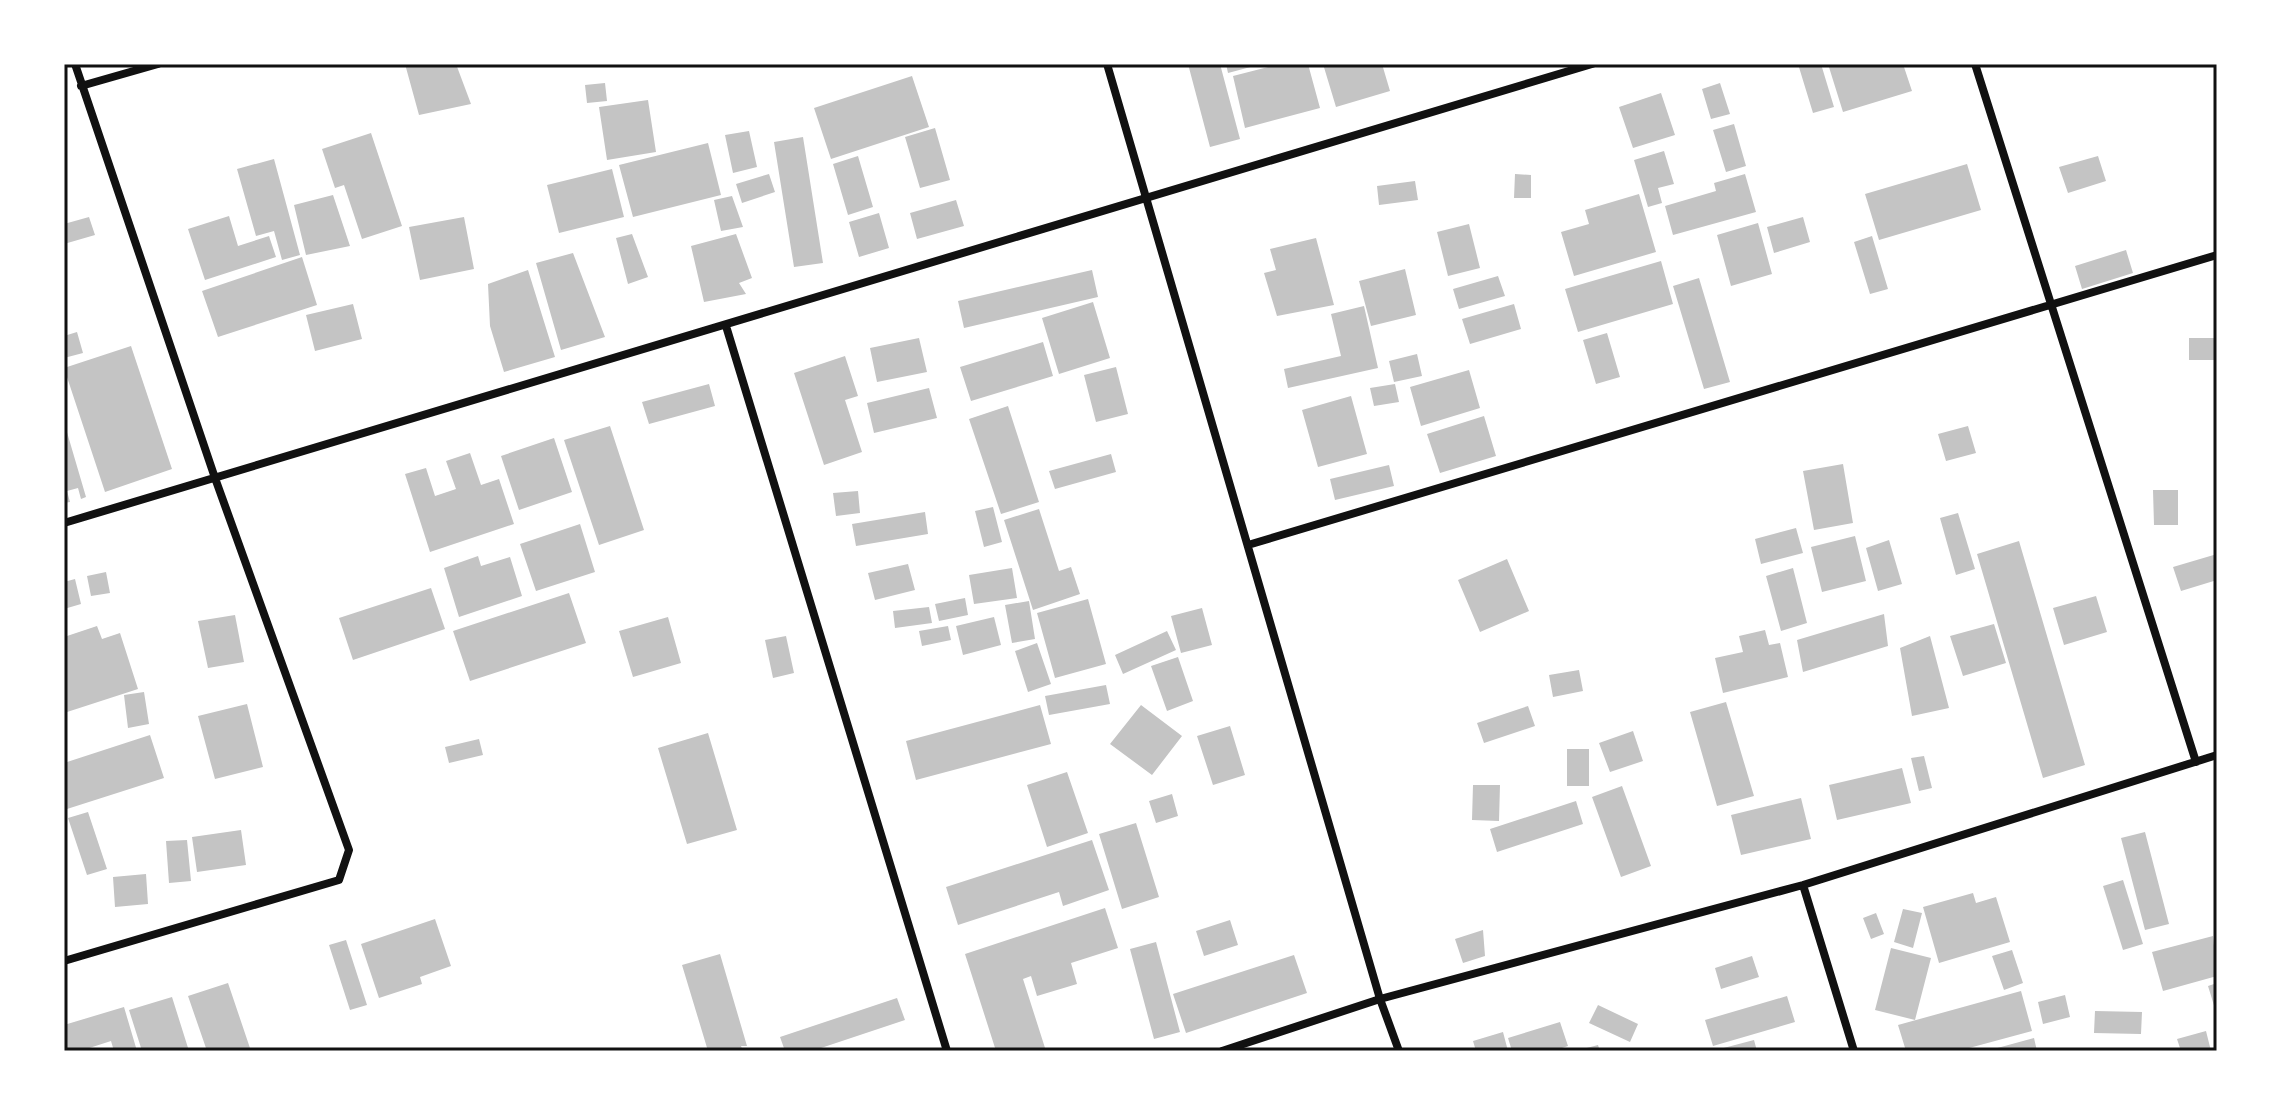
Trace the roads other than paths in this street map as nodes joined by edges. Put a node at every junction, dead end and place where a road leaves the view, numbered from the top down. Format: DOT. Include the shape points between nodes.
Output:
graph roads {
  1 [pos="75,64"];
  2 [pos="158,64"];
  3 [pos="1107,64"];
  4 [pos="1592,64"];
  5 [pos="1975,64"];
  6 [pos="81,86"];
  7 [pos="1147,200"];
  8 [pos="2217,255"];
  9 [pos="2051,304"];
  10 [pos="726,326"];
  11 [pos="215,478"];
  12 [pos="64,523"];
  13 [pos="1248,545"];
  14 [pos="2217,755"];
  15 [pos="2196,762"];
  16 [pos="1803,885"];
  17 [pos="64,961"];
  18 [pos="1380,999"];
  19 [pos="947,1051"];
  20 [pos="1222,1051"];
  21 [pos="1399,1051"];
  22 [pos="1854,1051"];
  1 -- 6 [label="street"];
  2 -- 6 [label="street"];
  3 -- 7 [label="street"];
  4 -- 7 [label="street"];
  5 -- 9 [label="street"];
  6 -- 11 [label="street"];
  7 -- 10 [label="street"];
  7 -- 13 [label="street"];
  8 -- 9 [label="street"];
  9 -- 13 [label="street"];
  9 -- 15 [label="street"];
  10 -- 11 [label="street"];
  10 -- 19 [label="street"];
  11 -- 12 [label="street"];
  11 -- 17 [label="street" via="349,850 339,880"];
  13 -- 18 [label="street"];
  14 -- 15 [label="street"];
  15 -- 16 [label="street"];
  16 -- 18 [label="street"];
  16 -- 22 [label="street"];
  18 -- 20 [label="street"];
  18 -- 21 [label="street"];
}
